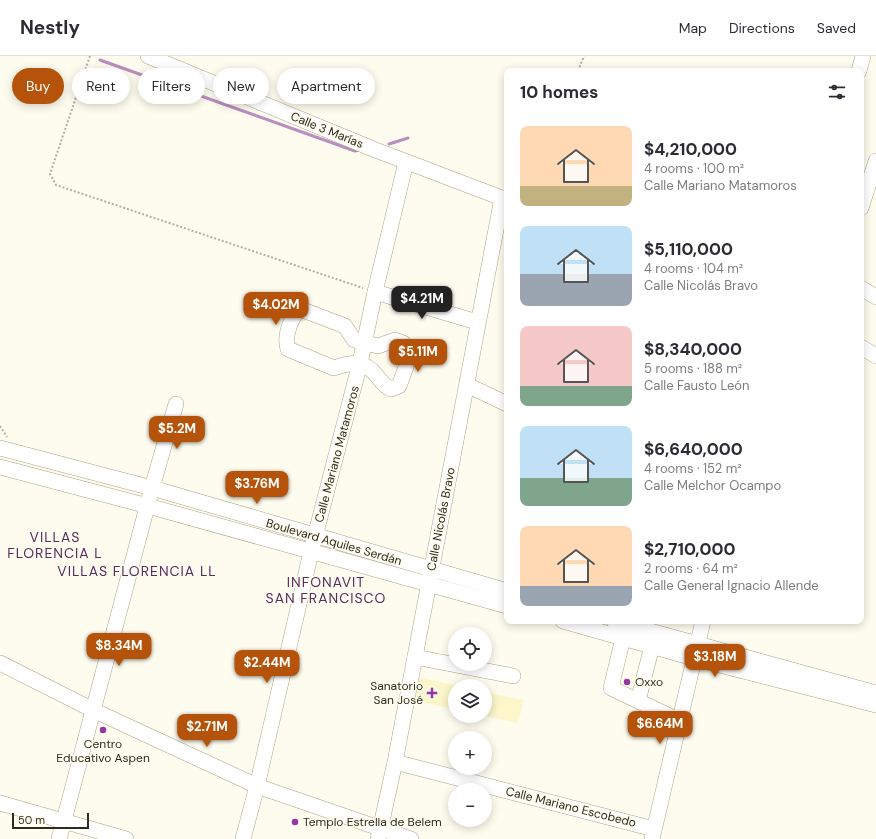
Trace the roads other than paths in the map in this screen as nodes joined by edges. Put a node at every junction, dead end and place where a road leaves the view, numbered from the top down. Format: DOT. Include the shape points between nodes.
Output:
graph roads {
  1 [pos="148,56"];
  2 [pos="863,56"];
  3 [pos="860,68"];
  4 [pos="876,161"];
  5 [pos="406,162"];
  6 [pos="504,199"];
  7 [pos="867,203"];
  8 [pos="864,290"];
  9 [pos="375,292"];
  10 [pos="876,297"];
  11 [pos="477,322"];
  12 [pos="364,343"];
  13 [pos="864,349"];
  14 [pos="876,356"];
  15 [pos="360,363"];
  16 [pos="467,385"];
  17 [pos="504,403"];
  18 [pos="176,404"];
  19 [pos="0,448"];
  20 [pos="0,467"];
  21 [pos="152,488"];
  22 [pos="148,506"];
  23 [pos="315,536"];
  24 [pos="311,552"];
  25 [pos="430,577"];
  26 [pos="504,590"];
  27 [pos="504,605"];
  28 [pos="574,624"];
  29 [pos="622,624"];
  30 [pos="702,624"];
  31 [pos="623,638"];
  32 [pos="652,646"];
  33 [pos="696,651"];
  34 [pos="415,657"];
  35 [pos="0,663"];
  36 [pos="513,676"];
  37 [pos="876,693"];
  38 [pos="638,701"];
  39 [pos="876,706"];
  40 [pos="93,710"];
  41 [pos="680,721"];
  42 [pos="395,762"];
  43 [pos="257,786"];
  44 [pos="0,803"];
  45 [pos="64,821"];
  46 [pos="379,834"];
  47 [pos="653,834"];
  48 [pos="59,839"];
  49 [pos="126,839"];
  50 [pos="243,839"];
  51 [pos="411,839"];
  1 -- 5 [label="street, Calle 3 Marías"];
  2 -- 3 [label="street"];
  4 -- 7 [label="street"];
  5 -- 6 [label="street, Calle 3 Marías"];
  5 -- 9 [label="street, Calle Mariano Matamoros"];
  6 -- 11 [label="street, Calle Nicolás Bravo"];
  8 -- 10 [label="street"];
  9 -- 11 [label="street"];
  9 -- 12 [label="street, Calle Mariano Matamoros"];
  11 -- 16 [label="street, Calle Nicolás Bravo"];
  12 -- 15 [label="street, Calle Mariano Matamoros"];
  12 -- 15 [label="street" via="378,346 395,340 403,343 408,348 406,367 399,386 391,389 383,386 376,375"];
  12 -- 15 [label="street" via="354,340 345,326 303,310 297,311 292,319 285,342 288,349 334,368 349,363"];
  13 -- 14 [label="street"];
  15 -- 23 [label="street, Calle Mariano Matamoros"];
  16 -- 17 [label="street"];
  16 -- 25 [label="street, Calle Nicolás Bravo"];
  18 -- 21 [label="street"];
  19 -- 21 [label="street, Boulevard Aquiles Serdán"];
  20 -- 22 [label="street, Boulevard Aquiles Serdán"];
  21 -- 22 [label="street"];
  21 -- 23 [label="street, Boulevard Aquiles Serdán"];
  22 -- 24 [label="street, Boulevard Aquiles Serdán"];
  22 -- 40 [label="street"];
  23 -- 24 [label="street, Calle Mariano Matamoros"];
  23 -- 25 [label="street, Boulevard Aquiles Serdán"];
  24 -- 25 [label="street, Boulevard Aquiles Serdán"];
  24 -- 43 [label="street, Calle Mariano Matamoros"];
  25 -- 26 [label="street, Boulevard Aquiles Serdán"];
  25 -- 27 [label="street, Boulevard Aquiles Serdán"];
  25 -- 34 [label="street, Calle Nicolás Bravo"];
  28 -- 31 [label="street"];
  29 -- 33 [label="street"];
  30 -- 33 [label="street"];
  31 -- 32 [label="street"];
  31 -- 38 [label="street" via="611,688"];
  32 -- 33 [label="street"];
  32 -- 38 [label="street"];
  33 -- 37 [label="street"];
  33 -- 39 [label="street"];
  33 -- 41 [label="street"];
  34 -- 36 [label="street"];
  34 -- 42 [label="street, Calle Nicolás Bravo"];
  35 -- 40 [label="street"];
  38 -- 41 [label="street"];
  40 -- 43 [label="street"];
  40 -- 45 [label="street"];
  41 -- 47 [label="street"];
  42 -- 46 [label="street, Calle Nicolás Bravo"];
  42 -- 47 [label="street, Calle Mariano Escobedo"];
  43 -- 46 [label="street"];
  43 -- 50 [label="street, Calle Mariano Matamoros"];
  44 -- 45 [label="street"];
  45 -- 48 [label="street"];
  45 -- 49 [label="street"];
  46 -- 51 [label="street"];
}
